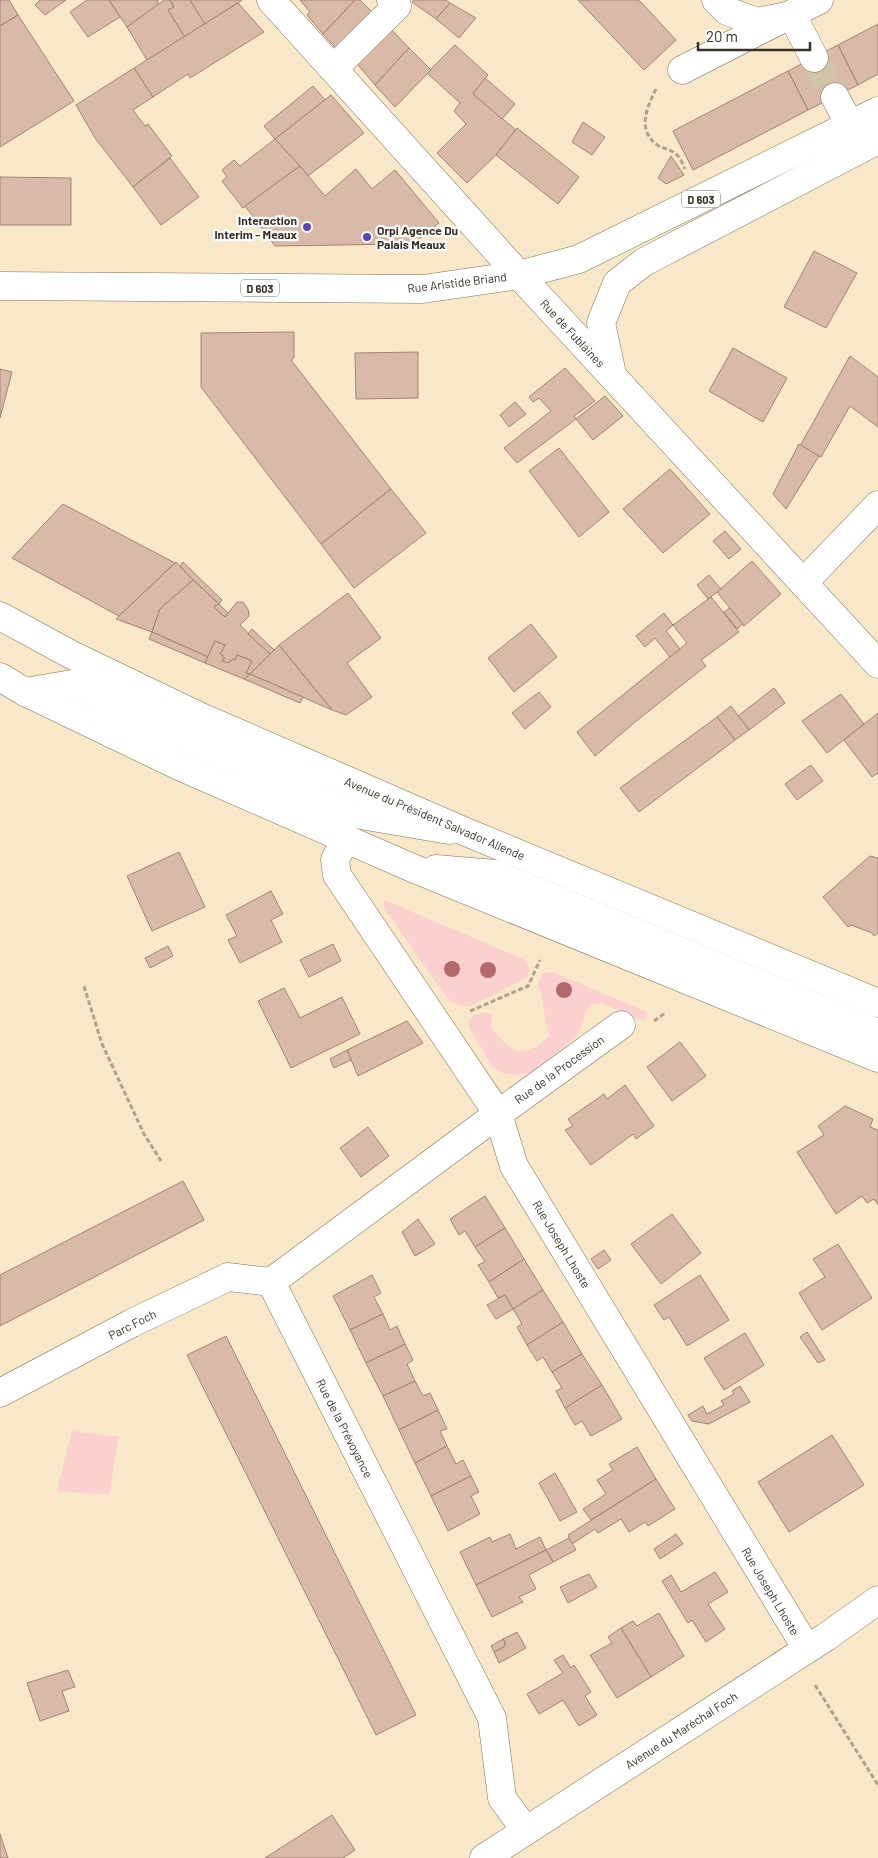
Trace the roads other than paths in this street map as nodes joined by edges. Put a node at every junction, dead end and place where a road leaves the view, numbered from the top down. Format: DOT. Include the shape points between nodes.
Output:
graph roads {
  1 [pos="271,0"];
  2 [pos="716,0"];
  3 [pos="819,0"];
  4 [pos="398,2"];
  5 [pos="792,15"];
  6 [pos="814,58"];
  7 [pos="333,69"];
  8 [pos="682,70"];
  9 [pos="834,97"];
  10 [pos="878,111"];
  11 [pos="850,125"];
  12 [pos="878,140"];
  13 [pos="519,275"];
  14 [pos="0,286"];
  15 [pos="612,375"];
  16 [pos="878,505"];
  17 [pos="803,583"];
  18 [pos="0,597"];
  19 [pos="0,616"];
  20 [pos="72,655"];
  21 [pos="878,664"];
  22 [pos="0,677"];
  23 [pos="25,692"];
  24 [pos="157,726"];
  25 [pos="119,737"];
  26 [pos="466,832"];
  27 [pos="345,839"];
  28 [pos="410,867"];
  29 [pos="878,1003"];
  30 [pos="621,1025"];
  31 [pos="878,1033"];
  32 [pos="878,1058"];
  33 [pos="498,1114"];
  34 [pos="271,1282"];
  35 [pos="0,1393"];
  36 [pos="878,1600"];
  37 [pos="807,1649"];
  38 [pos="526,1830"];
  39 [pos="484,1858"];
  1 -- 7 [label="street, Rue de Fublaines"];
  2 -- 5 [label="street" via="726,11 757,22"];
  3 -- 5 [label="street"];
  4 -- 7 [label="street"];
  5 -- 6 [label="street"];
  5 -- 8 [label="street"];
  7 -- 13 [label="street, Rue de Fublaines"];
  9 -- 11 [label="street"];
  10 -- 11 [label="street, Rue Aristide Briand / D 603"];
  11 -- 13 [label="street, Rue Aristide Briand / D 603" via="579,259"];
  12 -- 15 [label="street" via="644,262 617,283 601,323"];
  13 -- 14 [label="street, Rue Aristide Briand / D 603" via="422,289"];
  13 -- 15 [label="street, Rue de Fublaines"];
  15 -- 17 [label="street, Rue de Fublaines"];
  16 -- 17 [label="street"];
  17 -- 21 [label="street, Rue de Fublaines"];
  18 -- 20 [label="street"];
  19 -- 20 [label="street, Avenue du Président Salvador Allende"];
  20 -- 26 [label="street, Avenue du Président Salvador Allende" via="202,717"];
  22 -- 23 [label="street"];
  23 -- 24 [label="street" via="72,684"];
  23 -- 25 [label="street"];
  24 -- 25 [label="street"];
  24 -- 26 [label="street" via="355,814"];
  25 -- 27 [label="street"];
  26 -- 29 [label="street, Avenue du Président Salvador Allende"];
  27 -- 28 [label="street"];
  27 -- 33 [label="street, Rue Joseph Lhoste" via="335,860 338,875"];
  28 -- 31 [label="street" via="495,874"];
  28 -- 32 [label="street"];
  30 -- 33 [label="street, Rue de la Procession"];
  33 -- 34 [label="street"];
  33 -- 37 [label="street, Rue Joseph Lhoste" via="514,1166"];
  34 -- 35 [label="street, Parc Foch" via="228,1277 132,1323"];
  34 -- 38 [label="street, Rue de la Prévoyance" via="492,1718 502,1798"];
  36 -- 37 [label="street, Avenue du Maréchal Foch"];
  37 -- 38 [label="street, Avenue du Maréchal Foch"];
  38 -- 39 [label="street, Avenue du Maréchal Foch"];
}
